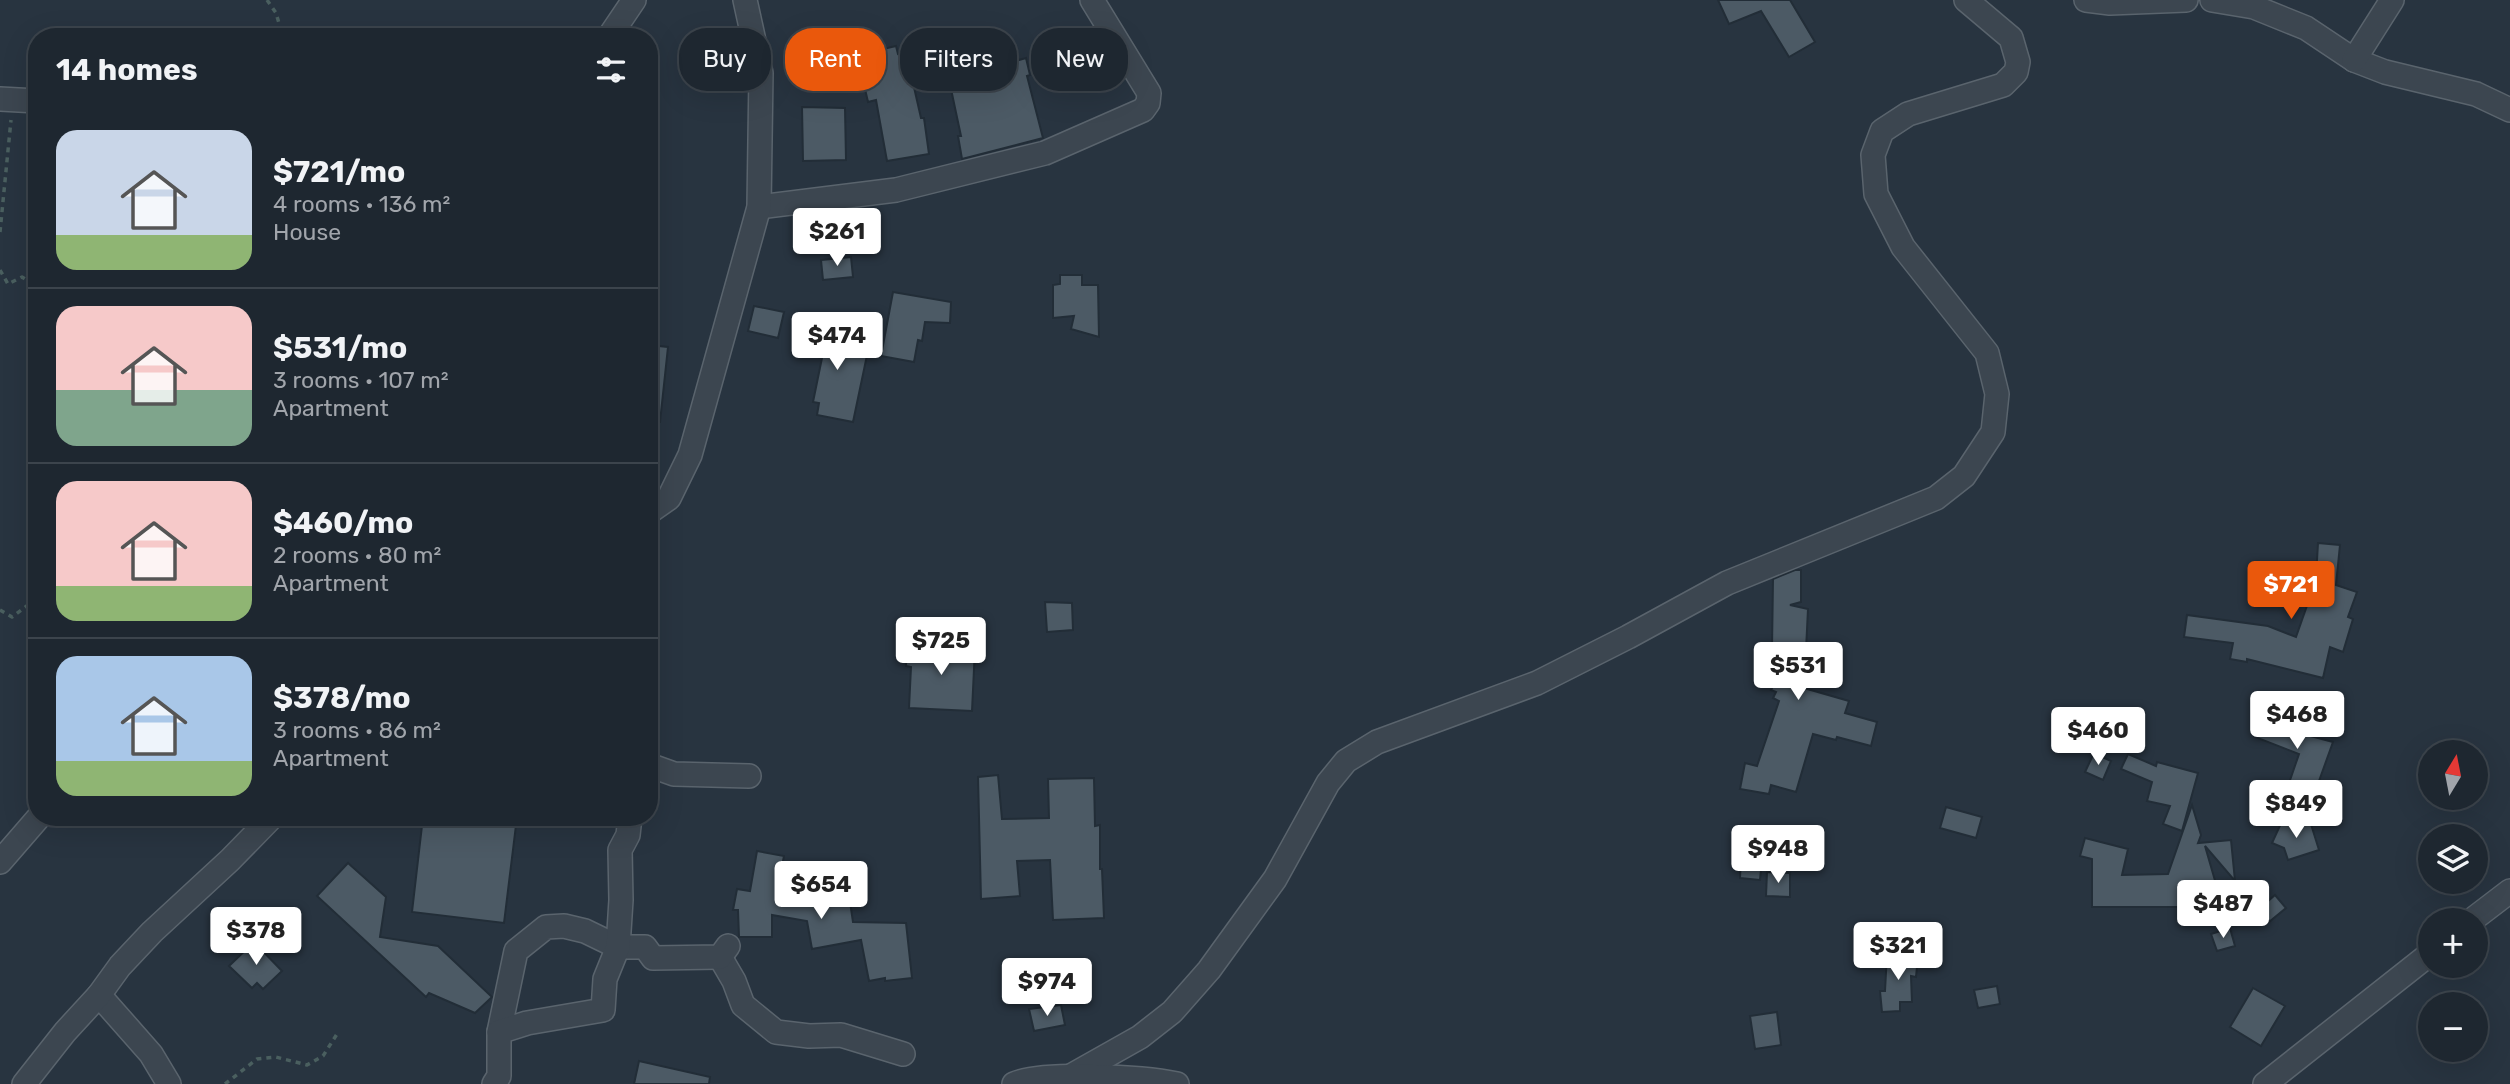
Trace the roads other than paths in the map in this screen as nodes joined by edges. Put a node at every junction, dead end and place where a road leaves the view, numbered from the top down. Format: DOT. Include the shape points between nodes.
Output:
graph roads {
  1 [pos="634,0"];
  2 [pos="745,0"];
  3 [pos="1092,0"];
  4 [pos="1966,0"];
  5 [pos="2086,0"];
  6 [pos="2186,0"];
  7 [pos="2212,0"];
  8 [pos="2392,0"];
  9 [pos="615,28"];
  10 [pos="2354,60"];
  11 [pos="6,99"];
  12 [pos="28,100"];
  13 [pos="2510,110"];
  14 [pos="759,206"];
  15 [pos="658,506"];
  16 [pos="658,768"];
  17 [pos="749,776"];
  18 [pos="31,826"];
  19 [pos="263,826"];
  20 [pos="629,826"];
  21 [pos="0,862"];
  22 [pos="2510,891"];
  23 [pos="2488,908"];
  24 [pos="618,947"];
  25 [pos="2418,963"];
  26 [pos="99,995"];
  27 [pos="499,1032"];
  28 [pos="904,1054"];
  29 [pos="1069,1077"];
  30 [pos="24,1084"];
  31 [pos="169,1084"];
  32 [pos="494,1084"];
  33 [pos="1014,1084"];
  34 [pos="1177,1084"];
  35 [pos="2265,1084"];
  1 -- 9 [label="street"];
  2 -- 14 [label="street" via="761,73"];
  3 -- 14 [label="street" via="1149,93 1143,110 1045,153 1018,160 896,190"];
  4 -- 29 [label="street" via="2011,37 2016,72 2003,85 1908,114 1882,131 1873,155 1876,194 1903,247 1987,353 1997,394 1993,432 1964,476 1936,498 1727,583 1537,682 1377,742 1346,761 1328,783 1275,879 1209,970 1172,1012 1140,1037"];
  5 -- 6 [label="street"];
  7 -- 10 [label="street" via="2254,7 2306,28"];
  8 -- 10 [label="street"];
  10 -- 13 [label="street" via="2476,94"];
  11 -- 12 [label="street"];
  14 -- 15 [label="street" via="690,455 669,498"];
  16 -- 17 [label="street" via="674,774"];
  18 -- 21 [label="street"];
  19 -- 26 [label="street" via="152,932"];
  20 -- 24 [label="street" via="620,850"];
  22 -- 23 [label="street"];
  24 -- 27 [label="street" via="605,979 603,1010"];
  24 -- 27 [label="street" via="585,931 546,927 516,951"];
  24 -- 28 [label="street" via="645,947 653,958 724,952 743,1005 776,1032 841,1035"];
  25 -- 35 [label="street"];
  26 -- 30 [label="street"];
  26 -- 31 [label="street" via="151,1054"];
  27 -- 32 [label="street" via="501,1057"];
  29 -- 33 [label="street"];
  29 -- 34 [label="street"];
}
